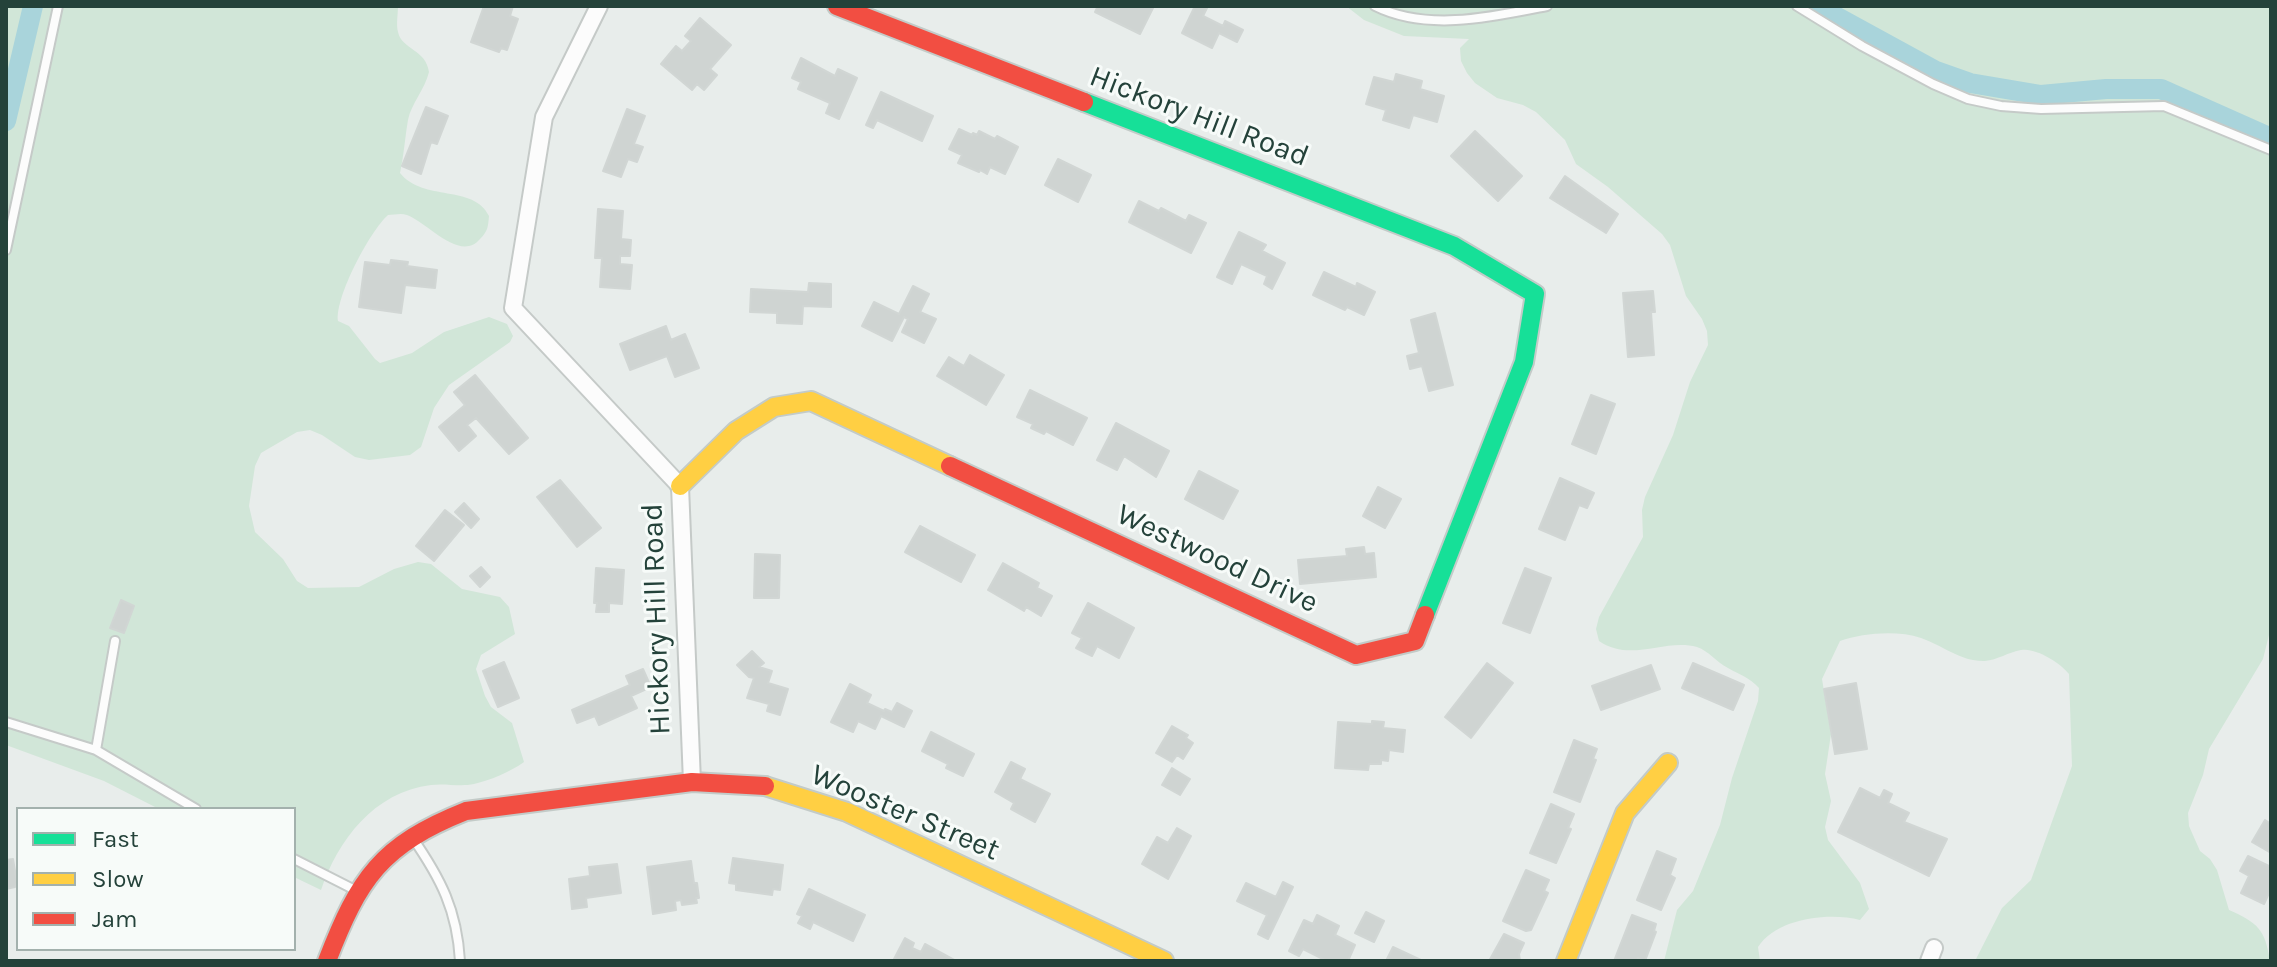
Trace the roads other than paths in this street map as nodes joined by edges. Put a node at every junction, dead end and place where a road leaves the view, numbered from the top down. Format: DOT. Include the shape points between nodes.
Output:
graph roads {
  1 [pos="58,6"];
  2 [pos="599,6"];
  3 [pos="837,6"];
  4 [pos="1375,6"];
  5 [pos="1547,6"];
  6 [pos="1797,6"];
  7 [pos="2271,150"];
  8 [pos="6,250"];
  9 [pos="1535,294"];
  10 [pos="680,486"];
  11 [pos="115,641"];
  12 [pos="6,722"];
  13 [pos="96,750"];
  14 [pos="1668,763"];
  15 [pos="692,782"];
  16 [pos="193,807"];
  17 [pos="412,837"];
  18 [pos="296,860"];
  19 [pos="358,891"];
  20 [pos="327,961"];
  21 [pos="460,961"];
  22 [pos="1164,961"];
  23 [pos="1566,961"];
  1 -- 8 [label="lane"];
  2 -- 10 [label="street, Hickory Hill Road" via="544,117 513,308"];
  3 -- 9 [label="street, Hickory Hill Road" via="1454,246"];
  4 -- 5 [label="lane" via="1393,15 1432,21"];
  6 -- 7 [label="lane" via="1862,46 1968,99 2041,109 2164,106"];
  9 -- 10 [label="street, Westwood Drive" via="1524,362 1415,641 1356,655 811,401 774,407 736,431"];
  10 -- 15 [label="street, Hickory Hill Road"];
  11 -- 13 [label="lane"];
  12 -- 13 [label="lane"];
  13 -- 16 [label="lane"];
  14 -- 23 [label="street" via="1625,813"];
  15 -- 17 [label="street, Wooster Street" via="466,811"];
  15 -- 22 [label="street, Wooster Street" via="764,786 847,812"];
  17 -- 19 [label="street, Wooster Street" via="392,851"];
  17 -- 21 [label="lane" via="445,890 458,931"];
  18 -- 19 [label="lane"];
  19 -- 20 [label="street, Wooster Street"];
}
